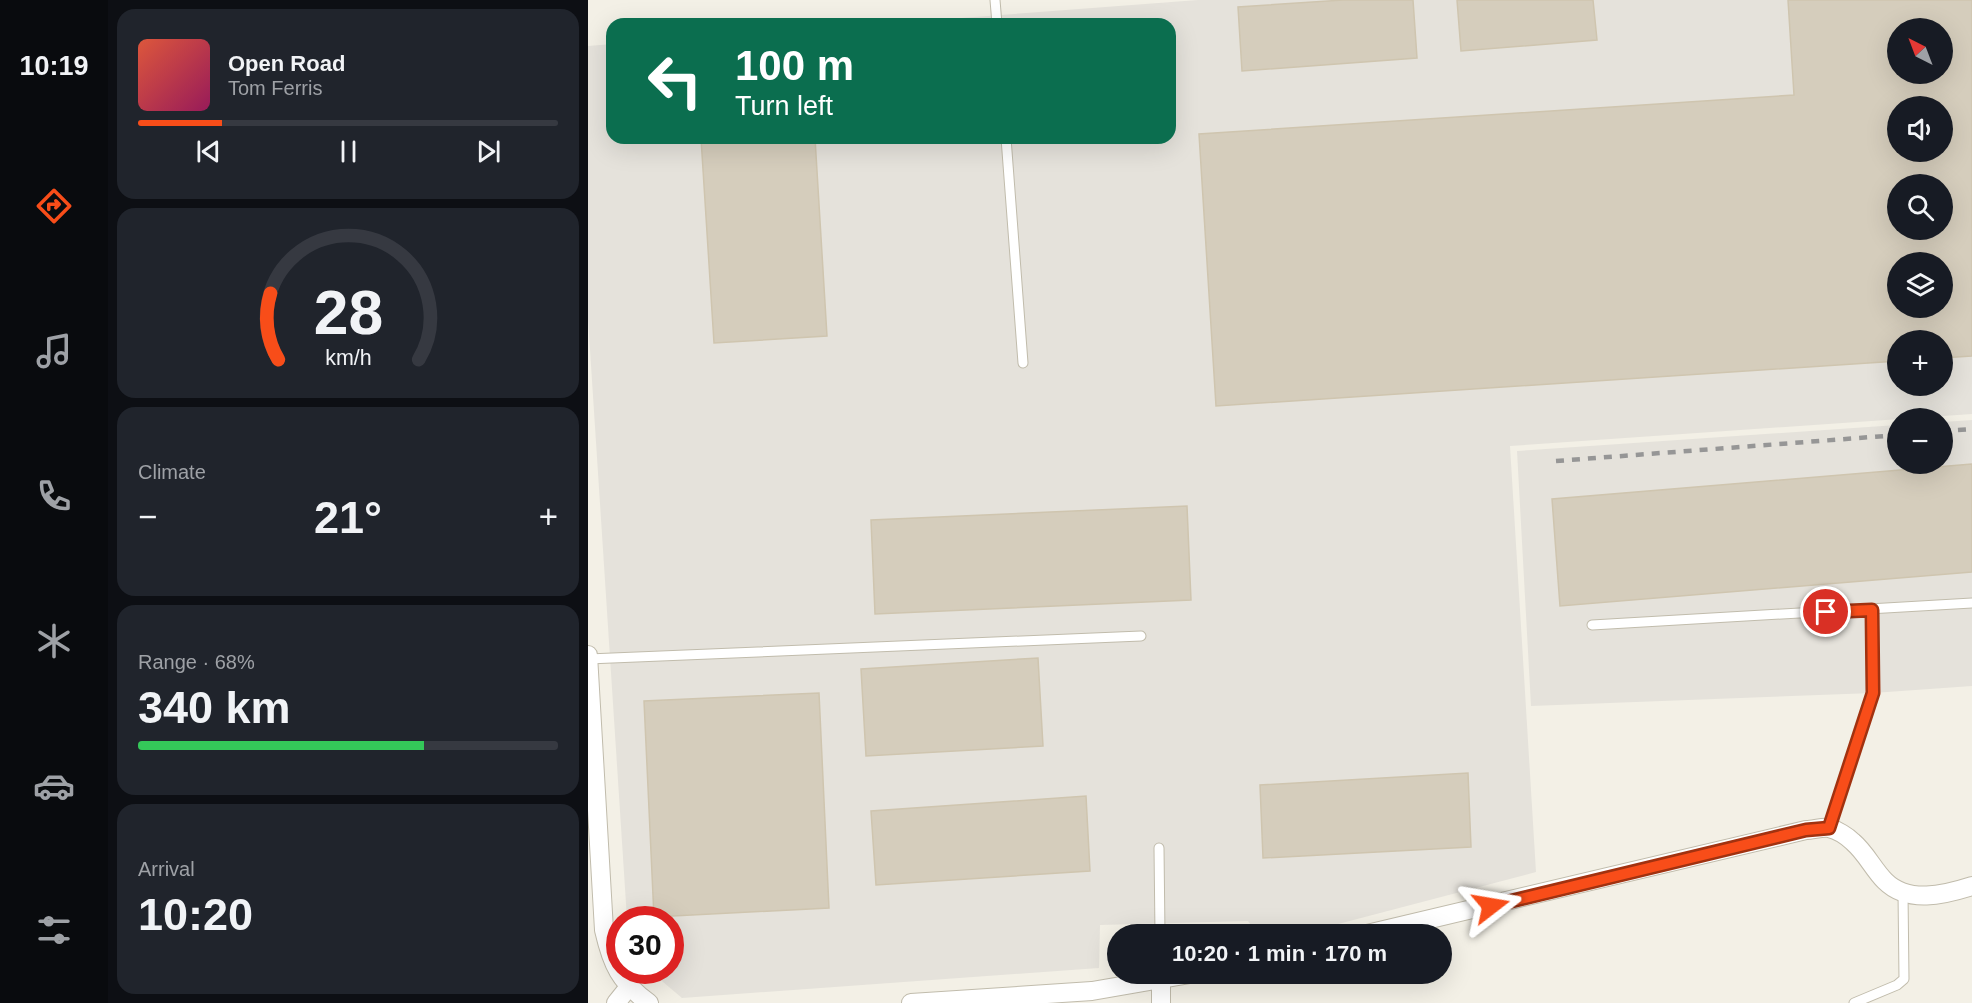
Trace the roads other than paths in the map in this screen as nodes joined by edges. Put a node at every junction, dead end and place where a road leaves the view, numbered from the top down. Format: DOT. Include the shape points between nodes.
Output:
graph roads {
  1 [pos="995,0"];
  2 [pos="996,18"];
  3 [pos="1006,144"];
  4 [pos="1023,363"];
  5 [pos="1972,603"];
  6 [pos="1872,610"];
  7 [pos="1592,625"];
  8 [pos="1141,636"];
  9 [pos="588,657"];
  10 [pos="1829,828"];
  11 [pos="1159,848"];
  12 [pos="1972,885"];
  13 [pos="1903,893"];
  14 [pos="1160,924"];
  15 [pos="1409,924"];
  16 [pos="1119,984"];
  17 [pos="1161,984"];
  18 [pos="628,988"];
  19 [pos="616,1003"];
  20 [pos="649,1003"];
  21 [pos="911,1003"];
  22 [pos="1161,1003"];
  23 [pos="1854,1003"];
  1 -- 2 [label="lane"];
  3 -- 4 [label="lane"];
  5 -- 6 [label="lane"];
  6 -- 7 [label="lane"];
  6 -- 10 [label="lane" via="1873,693"];
  8 -- 9 [label="lane"];
  9 -- 18 [label="street" via="604,930 609,956"];
  10 -- 13 [label="street" via="1862,850 1886,882"];
  10 -- 15 [label="street" via="1806,830"];
  11 -- 14 [label="lane"];
  12 -- 13 [label="street" via="1925,896"];
  13 -- 23 [label="lane" via="1904,979"];
  16 -- 21 [label="street" via="1046,996"];
  17 -- 22 [label="street"];
  18 -- 19 [label="street"];
  18 -- 20 [label="street"];
}
